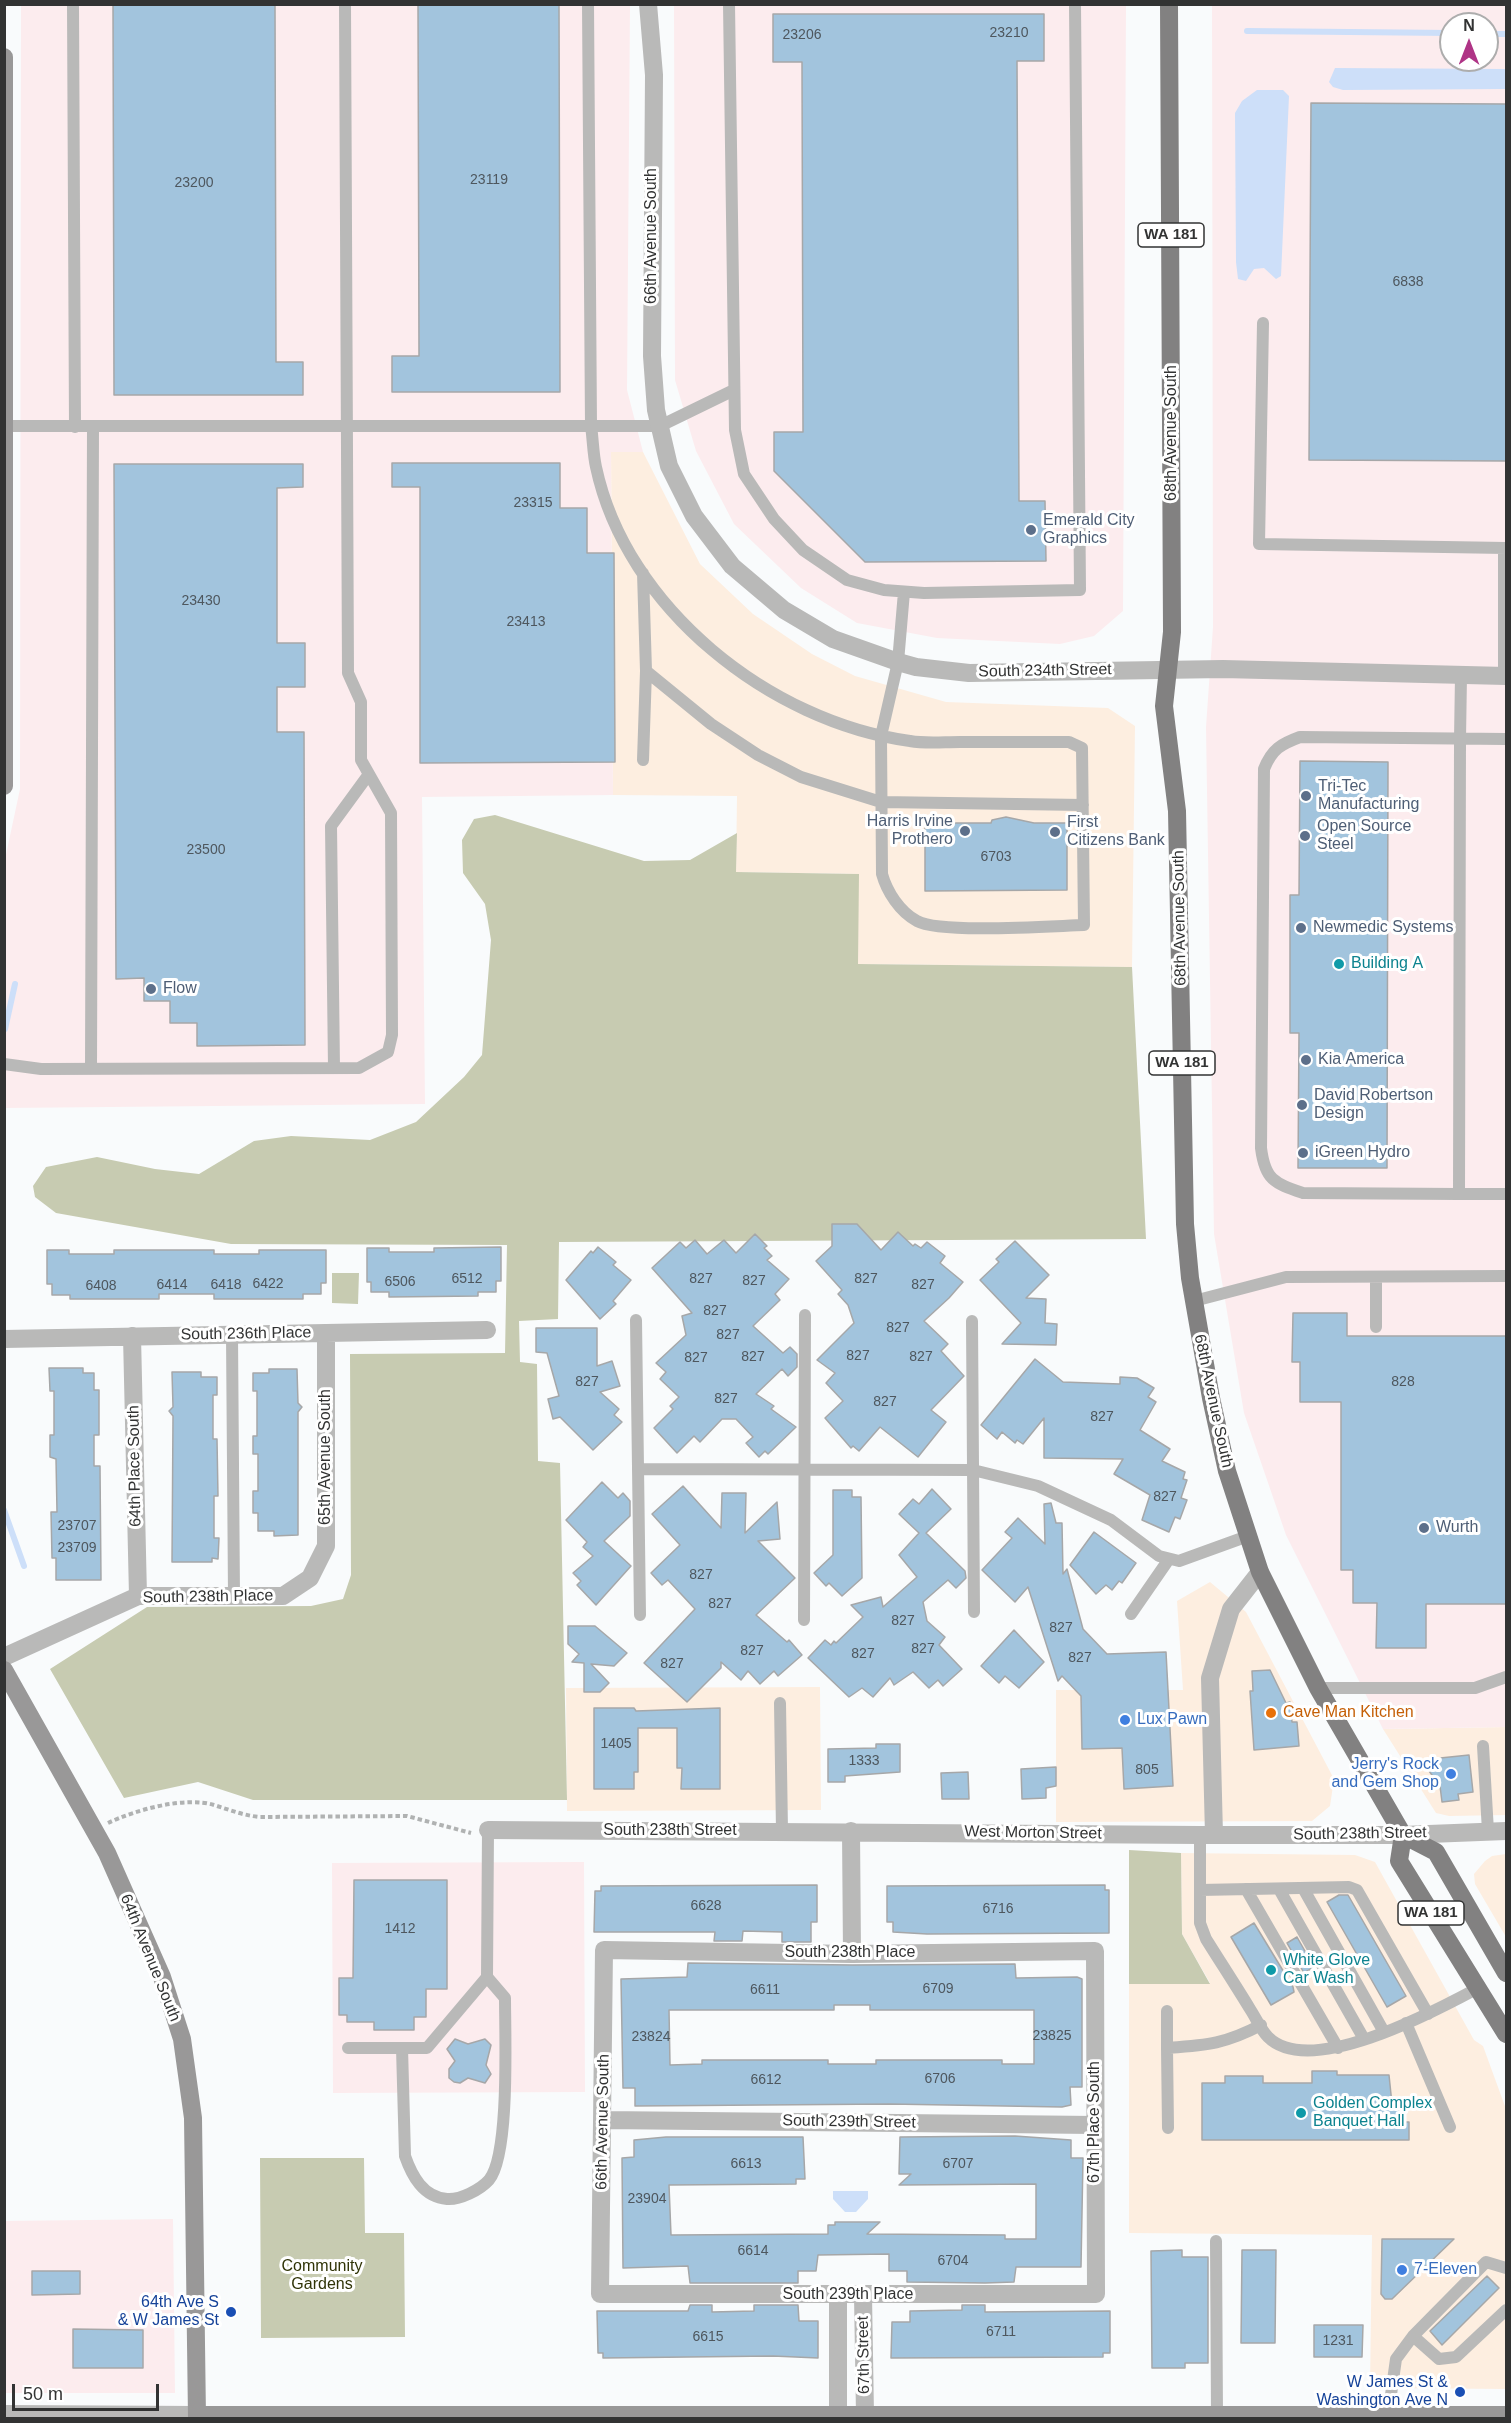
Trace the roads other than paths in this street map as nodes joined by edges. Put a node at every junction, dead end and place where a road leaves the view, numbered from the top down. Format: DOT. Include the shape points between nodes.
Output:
graph roads {
  1 [pos="73,4"];
  2 [pos="345,4"];
  3 [pos="588,4"];
  4 [pos="648,4"];
  5 [pos="729,4"];
  6 [pos="1075,4"];
  7 [pos="1169,4"];
  8 [pos="4,57"];
  9 [pos="1263,323"];
  10 [pos="734,390"];
  11 [pos="5,426"];
  12 [pos="591,426"];
  13 [pos="660,426"];
  14 [pos="75,427"];
  15 [pos="93,427"];
  16 [pos="347,427"];
  17 [pos="669,466"];
  18 [pos="1505,548"];
  19 [pos="643,572"];
  20 [pos="904,592"];
  21 [pos="898,662"];
  22 [pos="1168,669"];
  23 [pos="646,671"];
  24 [pos="1461,676"];
  25 [pos="1505,676"];
  26 [pos="881,736"];
  27 [pos="1460,738"];
  28 [pos="1506,739"];
  29 [pos="643,760"];
  30 [pos="369,774"];
  31 [pos="4,786"];
  32 [pos="881,802"];
  33 [pos="1083,805"];
  34 [pos="4,1064"];
  35 [pos="334,1068"];
  36 [pos="91,1069"];
  37 [pos="1459,1194"];
  38 [pos="1506,1194"];
  39 [pos="1376,1277"];
  40 [pos="1506,1279"];
  41 [pos="1194,1301"];
  42 [pos="805,1315"];
  43 [pos="636,1320"];
  44 [pos="972,1321"];
  45 [pos="1376,1327"];
  46 [pos="488,1330"];
  47 [pos="326,1333"];
  48 [pos="232,1335"];
  49 [pos="132,1336"];
  50 [pos="4,1339"];
  51 [pos="638,1469"];
  52 [pos="804,1470"];
  53 [pos="973,1470"];
  54 [pos="1248,1536"];
  55 [pos="1169,1558"];
  56 [pos="1260,1572"];
  57 [pos="310,1578"];
  58 [pos="138,1596"];
  59 [pos="234,1596"];
  60 [pos="974,1612"];
  61 [pos="1131,1614"];
  62 [pos="640,1615"];
  63 [pos="804,1620"];
  64 [pos="4,1657"];
  65 [pos="4,1670"];
  66 [pos="1506,1677"];
  67 [pos="1318,1688"];
  68 [pos="780,1703"];
  69 [pos="1483,1746"];
  70 [pos="782,1831"];
  71 [pos="851,1831"];
  72 [pos="1497,1831"];
  73 [pos="488,1834"];
  74 [pos="1207,1835"];
  75 [pos="1403,1835"];
  76 [pos="1303,1888"];
  77 [pos="1246,1889"];
  78 [pos="1279,1889"];
  79 [pos="1200,1890"];
  80 [pos="604,1950"];
  81 [pos="1095,1951"];
  82 [pos="852,1954"];
  83 [pos="1506,1973"];
  84 [pos="487,1977"];
  85 [pos="1478,1988"];
  86 [pos="1167,2011"];
  87 [pos="1428,2014"];
  88 [pos="1406,2023"];
  89 [pos="1261,2025"];
  90 [pos="1384,2032"];
  91 [pos="1506,2034"];
  92 [pos="1364,2039"];
  93 [pos="348,2048"];
  94 [pos="402,2048"];
  95 [pos="1167,2048"];
  96 [pos="1338,2048"];
  97 [pos="603,2120"];
  98 [pos="1095,2125"];
  99 [pos="1450,2127"];
  100 [pos="1167,2128"];
  101 [pos="1216,2241"];
  102 [pos="1506,2268"];
  103 [pos="600,2294"];
  104 [pos="1096,2294"];
  105 [pos="863,2295"];
  106 [pos="838,2296"];
  107 [pos="1506,2310"];
  108 [pos="1413,2336"];
  109 [pos="4,2414"];
  110 [pos="838,2415"];
  111 [pos="865,2415"];
  112 [pos="1506,2415"];
  113 [pos="1217,2416"];
  114 [pos="1388,2416"];
  115 [pos="197,2417"];
  116 [pos="1351,2417"];
  117 [pos="519,2418"];
  118 [pos="1104,2418"];
  1 -- 14 [label="lane"];
  2 -- 16 [label="lane"];
  3 -- 12 [label="lane"];
  4 -- 13 [label="street, 66th Avenue South" via="654,75 652,356"];
  5 -- 10 [label="lane"];
  6 -- 20 [label="lane" via="1080,590"];
  7 -- 22 [label="main road, 68th Avenue South / WA 181" via="1173,590"];
  8 -- 11 [label="street"];
  9 -- 18 [label="lane" via="1260,544"];
  10 -- 13 [label="lane"];
  10 -- 20 [label="lane" via="735,430 744,474 774,519 803,550 847,580"];
  11 -- 14 [label="lane"];
  11 -- 31 [label="street"];
  12 -- 13 [label="lane"];
  12 -- 16 [label="lane"];
  12 -- 19 [label="lane" via="596,466 608,505"];
  13 -- 17 [label="street, 66th Avenue South"];
  14 -- 15 [label="lane"];
  15 -- 16 [label="lane"];
  15 -- 36 [label="lane"];
  16 -- 30 [label="lane" via="348,673 361,702 361,760"];
  17 -- 21 [label="street, South 234th Street" via="694,516 732,566 783,610 833,639"];
  18 -- 25 [label="lane"];
  19 -- 23 [label="lane"];
  19 -- 26 [label="lane" via="664,605 703,642 758,684 813,715"];
  20 -- 21 [label="lane"];
  21 -- 22 [label="street, South 234th Street" via="969,673"];
  21 -- 26 [label="lane"];
  22 -- 24 [label="street, South 234th Street"];
  22 -- 41 [label="main road, 68th Avenue South / WA 181" via="1164,706 1177,812 1185,1224"];
  23 -- 29 [label="lane"];
  23 -- 32 [label="lane" via="711,724 758,755 801,777"];
  24 -- 25 [label="street, South 234th Street"];
  24 -- 27 [label="lane"];
  26 -- 32 [label="lane"];
  26 -- 33 [label="lane" via="911,742 1069,742 1082,748"];
  27 -- 28 [label="lane"];
  27 -- 37 [label="lane"];
  27 -- 37 [label="lane" via="1300,737 1270,753 1264,769 1261,1148 1269,1178 1303,1193"];
  30 -- 35 [label="lane" via="330,826"];
  30 -- 35 [label="lane" via="391,813 392,1035 388,1052 375,1061 359,1068"];
  32 -- 33 [label="lane"];
  32 -- 33 [label="lane" via="882,874 888,893 917,921 947,927 1084,925"];
  34 -- 36 [label="lane"];
  35 -- 36 [label="lane"];
  37 -- 38 [label="lane"];
  39 -- 40 [label="lane"];
  39 -- 41 [label="lane" via="1286,1277"];
  39 -- 45 [label="lane"];
  41 -- 54 [label="main road, 68th Avenue South / WA 181" via="1225,1460"];
  42 -- 52 [label="lane"];
  43 -- 51 [label="lane"];
  44 -- 53 [label="lane"];
  46 -- 47 [label="street, South 236th Place"];
  47 -- 48 [label="street, South 236th Place"];
  47 -- 57 [label="street, 65th Avenue South" via="326,1546"];
  48 -- 49 [label="street, South 236th Place"];
  48 -- 59 [label="lane"];
  49 -- 50 [label="street, South 236th Place"];
  49 -- 58 [label="street, 64th Place South"];
  51 -- 52 [label="lane"];
  51 -- 62 [label="lane"];
  52 -- 53 [label="lane"];
  52 -- 63 [label="lane"];
  53 -- 55 [label="lane" via="1038,1486 1111,1520 1159,1556"];
  53 -- 60 [label="lane"];
  54 -- 55 [label="lane" via="1179,1561"];
  54 -- 56 [label="main road, 68th Avenue South / WA 181"];
  55 -- 61 [label="lane"];
  56 -- 67 [label="main road, WA 181"];
  56 -- 74 [label="street" via="1230,1609 1209,1678"];
  57 -- 59 [label="street, South 238th Place" via="283,1596"];
  58 -- 59 [label="street, South 238th Place"];
  58 -- 64 [label="street, South 238th Place"];
  65 -- 115 [label="street, 64th Avenue South" via="94,1829 162,1977 182,2039 194,2118"];
  66 -- 67 [label="lane" via="1475,1688"];
  67 -- 75 [label="main road, WA 181"];
  68 -- 70 [label="lane"];
  69 -- 72 [label="lane"];
  70 -- 71 [label="street, South 238th Street"];
  70 -- 73 [label="street, South 238th Street"];
  71 -- 74 [label="street, West Morton Street"];
  71 -- 82 [label="street"];
  72 -- 75 [label="street, South 238th Street"];
  73 -- 84 [label="lane"];
  74 -- 75 [label="street, South 238th Street"];
  74 -- 79 [label="lane"];
  75 -- 83 [label="main road, WA 181" via="1436,1852"];
  75 -- 85 [label="main road, WA 181" via="1399,1861"];
  76 -- 78 [label="lane"];
  76 -- 87 [label="lane" via="1357,1890"];
  76 -- 90 [label="lane"];
  77 -- 78 [label="lane"];
  77 -- 79 [label="lane"];
  77 -- 96 [label="lane"];
  78 -- 92 [label="lane"];
  79 -- 89 [label="lane" via="1200,1923 1206,1939"];
  80 -- 82 [label="street, South 238th Place"];
  80 -- 97 [label="street, 66th Avenue South"];
  81 -- 82 [label="street, South 238th Place"];
  81 -- 98 [label="street, 67th Place South"];
  84 -- 94 [label="lane" via="427,2048"];
  84 -- 94 [label="lane" via="505,1998 504,2089 498,2157 489,2180 477,2189 448,2199 417,2184 410,2172 405,2156"];
  85 -- 87 [label="lane"];
  85 -- 91 [label="main road"];
  86 -- 95 [label="lane"];
  87 -- 88 [label="lane"];
  88 -- 90 [label="lane"];
  88 -- 99 [label="lane"];
  89 -- 95 [label="lane" via="1215,2045"];
  89 -- 96 [label="lane" via="1268,2037 1287,2046"];
  90 -- 92 [label="lane"];
  92 -- 96 [label="lane"];
  93 -- 94 [label="lane"];
  95 -- 100 [label="lane"];
  97 -- 98 [label="street, South 239th Street"];
  97 -- 103 [label="street, 66th Avenue South"];
  98 -- 104 [label="street, 67th Place South"];
  101 -- 113 [label="lane"];
  102 -- 108 [label="lane" via="1486,2262"];
  103 -- 106 [label="street, South 239th Place"];
  104 -- 105 [label="street, South 239th Place"];
  105 -- 106 [label="street, South 239th Place"];
  105 -- 111 [label="street, 67th Street"];
  106 -- 110 [label="street, 67th Street"];
  107 -- 108 [label="lane" via="1456,2357 1439,2359"];
  108 -- 114 [label="lane" via="1396,2359"];
  109 -- 115 [label="street"];
  110 -- 111 [label="street"];
  110 -- 117 [label="street"];
  111 -- 118 [label="street"];
  112 -- 114 [label="street"];
  113 -- 116 [label="street"];
  113 -- 118 [label="street"];
  114 -- 116 [label="street"];
  115 -- 117 [label="street"];
}
